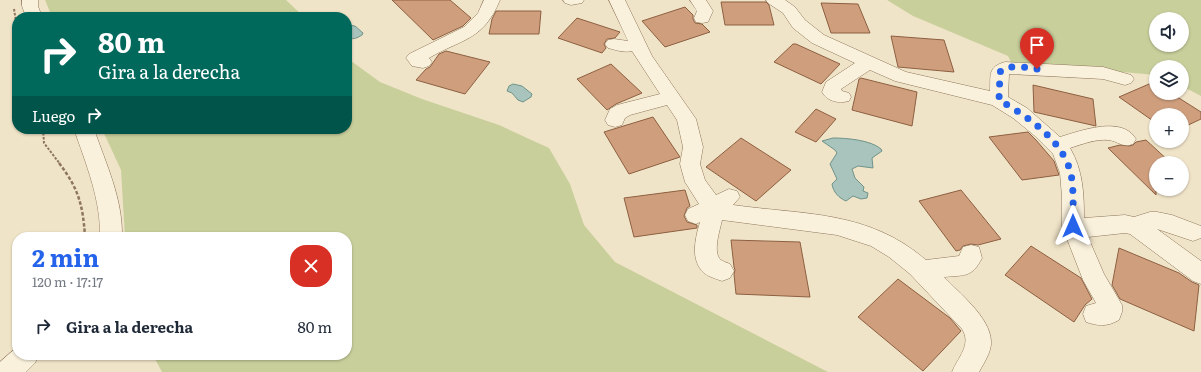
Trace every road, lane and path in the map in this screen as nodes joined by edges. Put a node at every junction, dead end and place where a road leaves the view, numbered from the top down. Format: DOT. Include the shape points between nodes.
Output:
graph roads {
  1 [pos="30,0"];
  2 [pos="492,0"];
  3 [pos="571,0"];
  4 [pos="576,0"];
  5 [pos="617,0"];
  6 [pos="698,0"];
  7 [pos="14,8"];
  8 [pos="14,12"];
  9 [pos="32,12"];
  10 [pos="785,14"];
  11 [pos="702,18"];
  12 [pos="852,37"];
  13 [pos="614,44"];
  14 [pos="638,44"];
  15 [pos="423,62"];
  16 [pos="869,63"];
  17 [pos="1125,79"];
  18 [pos="837,86"];
  19 [pos="671,98"];
  20 [pos="999,100"];
  21 [pos="620,112"];
  22 [pos="43,134"];
  23 [pos="86,134"];
  24 [pos="1126,139"];
  25 [pos="1056,145"];
  26 [pos="713,206"];
  27 [pos="1073,226"];
  28 [pos="1136,226"];
  29 [pos="85,232"];
  30 [pos="112,232"];
  31 [pos="1193,232"];
  32 [pos="971,254"];
  33 [pos="923,270"];
  34 [pos="722,271"];
  35 [pos="1201,274"];
  36 [pos="1095,314"];
  37 [pos="21,360"];
  38 [pos="957,370"];
  39 [pos="8,372"];
  1 -- 9 [label="street"];
  2 -- 15 [label="street" via="483,25 415,58 418,62"];
  3 -- 4 [label="street"];
  5 -- 14 [label="street"];
  6 -- 11 [label="street" via="705,11"];
  7 -- 8 [label="path"];
  10 -- 12 [label="street" via="824,35 843,40 850,40"];
  10 -- 16 [label="street" via="818,39"];
  13 -- 14 [label="street" via="626,47"];
  14 -- 19 [label="street"];
  16 -- 18 [label="street"];
  16 -- 20 [label="street" via="901,76 937,81"];
  17 -- 20 [label="street" via="1103,73 1005,68 1000,72"];
  19 -- 21 [label="street"];
  19 -- 26 [label="street" via="686,119 693,147 690,164 695,182"];
  20 -- 25 [label="street" via="1020,113"];
  22 -- 29 [label="path" via="44,143 72,180 83,210"];
  23 -- 30 [label="street" via="106,198"];
  24 -- 25 [label="street" via="1106,132"];
  25 -- 27 [label="street" via="1062,151 1070,173"];
  26 -- 33 [label="street" via="726,214 828,224 866,234 896,249"];
  26 -- 34 [label="street" via="713,220 706,233 707,256 713,267"];
  27 -- 28 [label="street"];
  27 -- 36 [label="street" via="1086,261 1110,305 1108,314"];
  28 -- 31 [label="street" via="1147,220 1156,220"];
  28 -- 35 [label="street"];
  32 -- 33 [label="street" via="966,265"];
  33 -- 38 [label="street" via="963,311 972,322 977,335 979,347"];
  37 -- 39 [label="street"];
}
